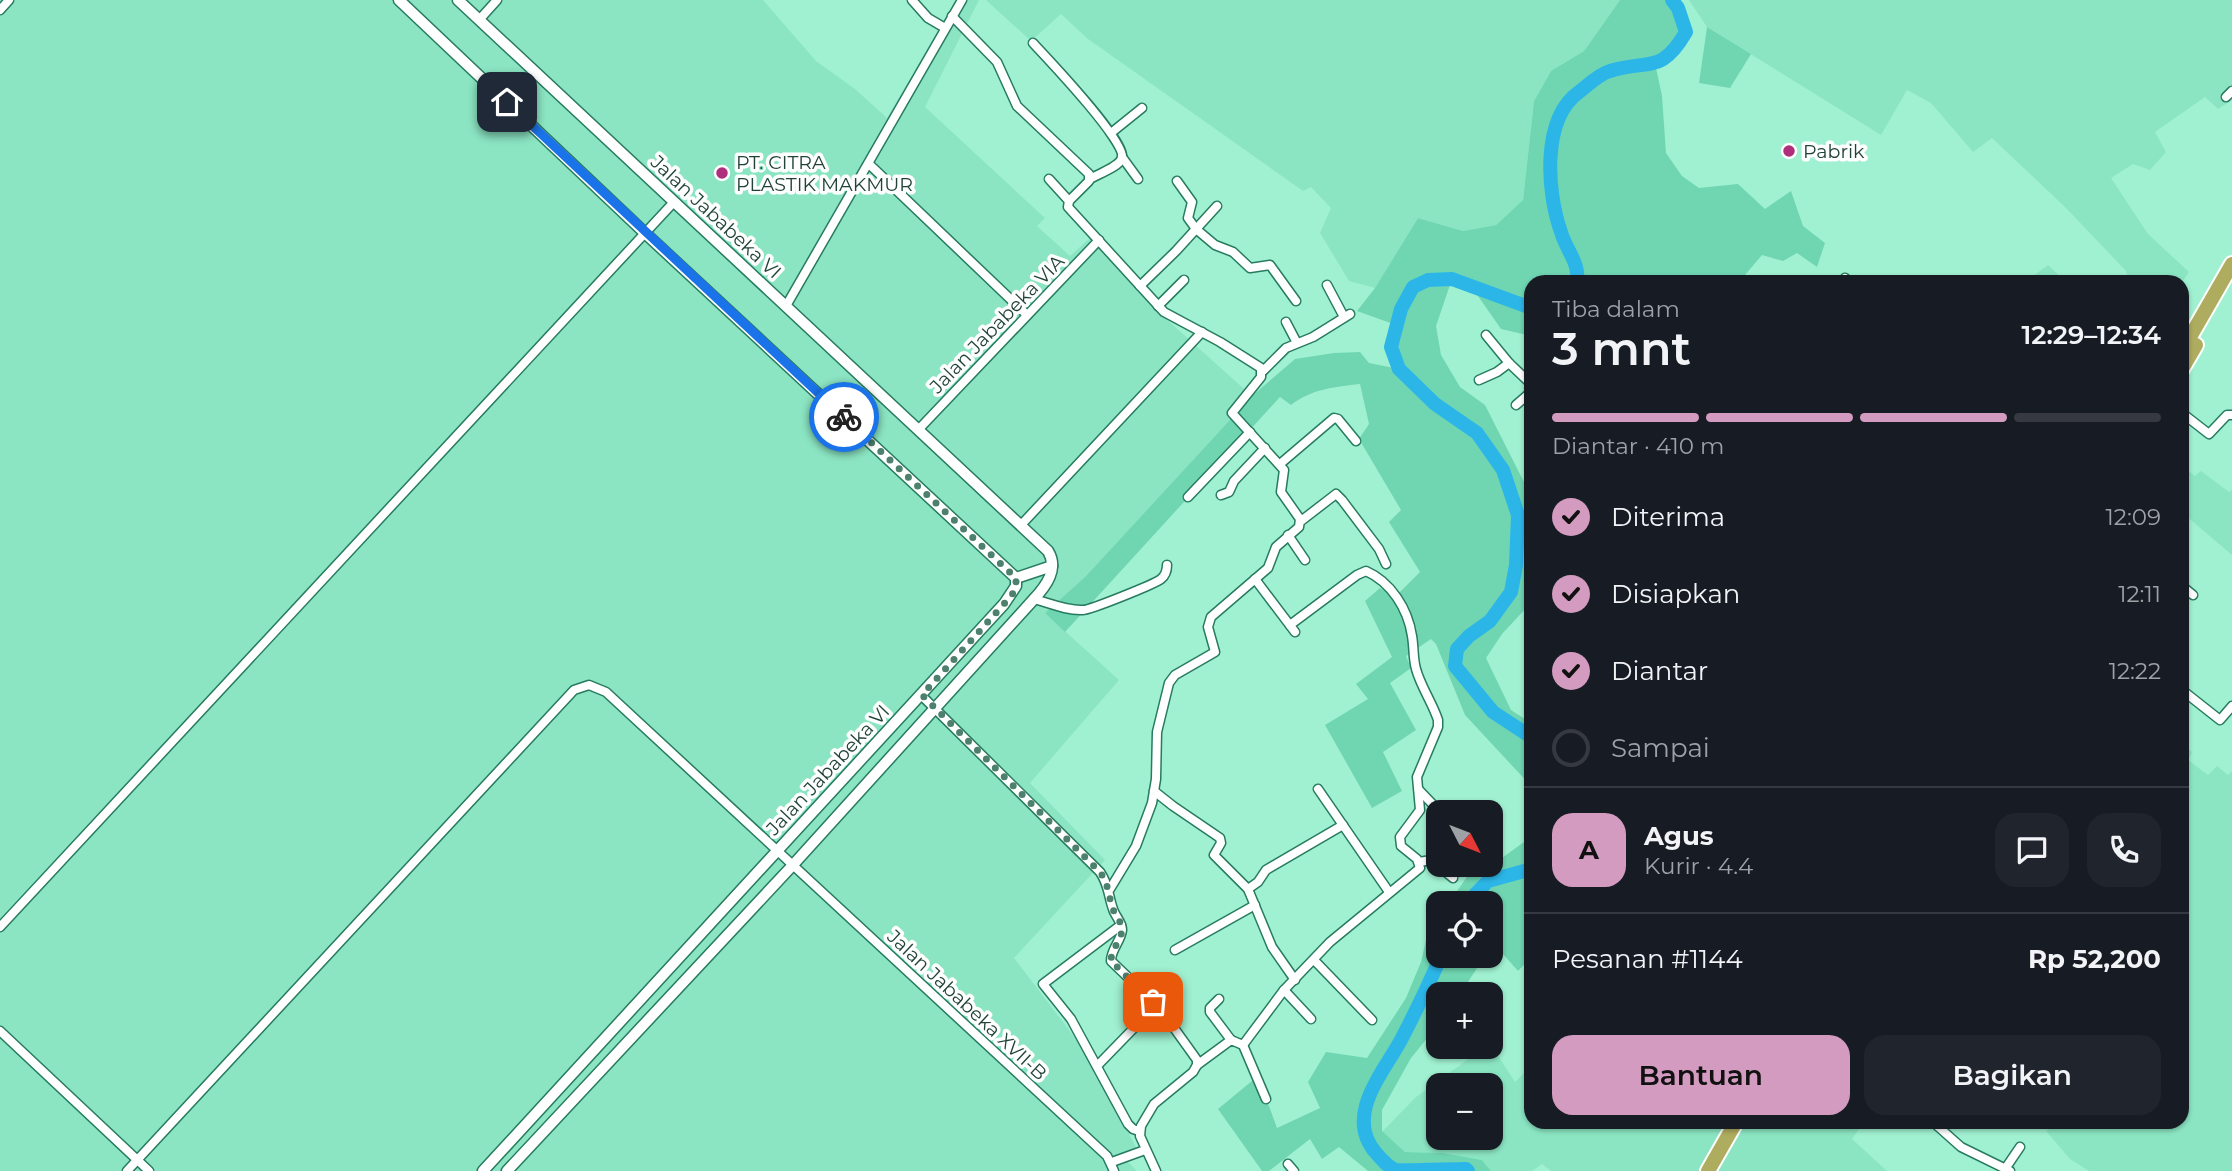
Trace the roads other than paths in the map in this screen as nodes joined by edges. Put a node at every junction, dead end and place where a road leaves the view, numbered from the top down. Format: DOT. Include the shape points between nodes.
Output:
graph roads {
  1 [pos="9,0"];
  2 [pos="399,0"];
  3 [pos="458,0"];
  4 [pos="497,0"];
  5 [pos="912,0"];
  6 [pos="962,0"];
  7 [pos="0,10"];
  8 [pos="952,16"];
  9 [pos="479,20"];
  10 [pos="945,28"];
  11 [pos="1033,43"];
  12 [pos="1142,108"];
  13 [pos="1111,133"];
  14 [pos="1122,157"];
  15 [pos="869,164"];
  16 [pos="1049,179"];
  17 [pos="1090,179"];
  18 [pos="1138,179"];
  19 [pos="1177,181"];
  20 [pos="1069,201"];
  21 [pos="671,205"];
  22 [pos="1217,206"];
  23 [pos="1196,229"];
  24 [pos="648,232"];
  25 [pos="1099,240"];
  26 [pos="2232,264"];
  27 [pos="1184,280"];
  28 [pos="2232,283"];
  29 [pos="1327,285"];
  30 [pos="1140,286"];
  31 [pos="1296,301"];
  32 [pos="786,306"];
  33 [pos="1158,306"];
  34 [pos="1027,315"];
  35 [pos="1286,321"];
  36 [pos="1202,332"];
  37 [pos="1486,335"];
  38 [pos="1297,343"];
  39 [pos="2189,345"];
  40 [pos="2189,347"];
  41 [pos="1509,363"];
  42 [pos="1263,371"];
  43 [pos="1524,377"];
  44 [pos="1479,380"];
  45 [pos="1524,398"];
  46 [pos="1516,405"];
  47 [pos="2232,415"];
  48 [pos="2189,419"];
  49 [pos="919,429"];
  50 [pos="1249,431"];
  51 [pos="1356,441"];
  52 [pos="1265,448"];
  53 [pos="1280,464"];
  54 [pos="1221,495"];
  55 [pos="1188,497"];
  56 [pos="1301,522"];
  57 [pos="1021,526"];
  58 [pos="1288,535"];
  59 [pos="1305,560"];
  60 [pos="1386,564"];
  61 [pos="1167,565"];
  62 [pos="1052,566"];
  63 [pos="1016,578"];
  64 [pos="1255,579"];
  65 [pos="2189,592"];
  66 [pos="2193,595"];
  67 [pos="1034,600"];
  68 [pos="922,695"];
  69 [pos="2189,696"];
  70 [pos="2232,706"];
  71 [pos="935,708"];
  72 [pos="1318,789"];
  73 [pos="1419,790"];
  74 [pos="1154,791"];
  75 [pos="1429,800"];
  76 [pos="1343,825"];
  77 [pos="777,851"];
  78 [pos="1419,862"];
  79 [pos="792,866"];
  80 [pos="1453,878"];
  81 [pos="1248,889"];
  82 [pos="1110,890"];
  83 [pos="1389,892"];
  84 [pos="1255,905"];
  85 [pos="1121,925"];
  86 [pos="0,927"];
  87 [pos="1175,950"];
  88 [pos="1314,960"];
  89 [pos="1295,980"];
  90 [pos="1284,990"];
  91 [pos="1219,999"];
  92 [pos="1159,1007"];
  93 [pos="1311,1019"];
  94 [pos="1372,1020"];
  95 [pos="0,1031"];
  96 [pos="1231,1040"];
  97 [pos="1243,1045"];
  98 [pos="1197,1065"];
  99 [pos="1097,1066"];
  100 [pos="1266,1099"];
  101 [pos="1732,1129"];
  102 [pos="1742,1129"];
  103 [pos="1941,1129"];
  104 [pos="1139,1131"];
  105 [pos="2020,1147"];
  106 [pos="1145,1150"];
  107 [pos="137,1160"];
  108 [pos="1113,1166"];
  109 [pos="2007,1170"];
  110 [pos="127,1171"];
  111 [pos="149,1171"];
  112 [pos="483,1171"];
  113 [pos="507,1171"];
  114 [pos="1156,1171"];
  115 [pos="1707,1171"];
  116 [pos="1717,1171"];
  1 -- 7 [label="street"];
  2 -- 24 [label="street"];
  3 -- 9 [label="street, Jalan Jababeka VI"];
  4 -- 9 [label="street"];
  5 -- 10 [label="street"];
  6 -- 8 [label="street"];
  8 -- 10 [label="street"];
  8 -- 17 [label="street" via="997,62 1017,106 1061,145"];
  9 -- 21 [label="street, Jalan Jababeka VI"];
  10 -- 15 [label="street"];
  11 -- 13 [label="street"];
  12 -- 13 [label="street"];
  13 -- 14 [label="street"];
  14 -- 17 [label="street"];
  14 -- 18 [label="street"];
  15 -- 32 [label="street"];
  15 -- 34 [label="street"];
  16 -- 20 [label="street"];
  17 -- 20 [label="street"];
  19 -- 23 [label="street" via="1190,198 1188,218"];
  20 -- 25 [label="street" via="1068,206"];
  21 -- 24 [label="street"];
  21 -- 32 [label="street, Jalan Jababeka VI"];
  22 -- 23 [label="street"];
  23 -- 30 [label="street"];
  23 -- 31 [label="street" via="1250,268 1273,268"];
  24 -- 63 [label="street"];
  24 -- 86 [label="street"];
  25 -- 30 [label="street"];
  25 -- 34 [label="street, Jalan Jababeka VIA"];
  26 -- 39 [label="highway"];
  27 -- 33 [label="street"];
  28 -- 40 [label="highway"];
  29 -- 38 [label="street" via="1347,315"];
  30 -- 33 [label="street"];
  32 -- 49 [label="street, Jalan Jababeka VI"];
  33 -- 36 [label="street"];
  34 -- 49 [label="street, Jalan Jababeka VIA"];
  35 -- 38 [label="street"];
  36 -- 42 [label="street"];
  36 -- 57 [label="street"];
  37 -- 41 [label="street"];
  38 -- 42 [label="street"];
  41 -- 43 [label="street"];
  41 -- 44 [label="street"];
  42 -- 50 [label="street" via="1233,410"];
  45 -- 46 [label="street"];
  47 -- 48 [label="street" via="2208,434"];
  49 -- 57 [label="street, Jalan Jababeka VI"];
  50 -- 52 [label="street"];
  50 -- 55 [label="street"];
  51 -- 53 [label="street" via="1334,418"];
  52 -- 53 [label="street"];
  52 -- 54 [label="street" via="1229,492"];
  53 -- 56 [label="street" via="1285,473 1281,492"];
  56 -- 58 [label="street"];
  56 -- 60 [label="street" via="1336,494"];
  57 -- 62 [label="street, Jalan Jababeka VI" via="1051,555"];
  58 -- 59 [label="street"];
  58 -- 64 [label="street" via="1274,550 1270,565"];
  61 -- 67 [label="street" via="1163,579 1089,610"];
  62 -- 63 [label="street"];
  62 -- 67 [label="street, Jalan Jababeka VI"];
  63 -- 68 [label="street, Jalan Jababeka VI" via="1012,595"];
  64 -- 73 [label="street" via="1292,628 1366,572 1398,598 1411,626 1416,671 1437,720 1419,769"];
  64 -- 74 [label="street" via="1209,620 1215,648 1212,655 1168,683 1156,741"];
  65 -- 66 [label="street"];
  67 -- 71 [label="street, Jalan Jababeka VI"];
  68 -- 71 [label="street"];
  68 -- 77 [label="street, Jalan Jababeka VI"];
  69 -- 70 [label="street" via="2220,720"];
  71 -- 79 [label="street, Jalan Jababeka VI"];
  71 -- 82 [label="street" via="1093,864"];
  72 -- 76 [label="street"];
  73 -- 75 [label="street"];
  73 -- 78 [label="street" via="1420,810 1400,837 1401,846"];
  74 -- 81 [label="street" via="1220,838 1214,855"];
  74 -- 82 [label="street" via="1136,846"];
  76 -- 81 [label="street" via="1266,870"];
  76 -- 83 [label="street"];
  77 -- 79 [label="street, Jalan Jababeka XVII-B"];
  77 -- 107 [label="street, Jalan Jababeka XVII-B" via="606,692 589,685 574,690"];
  77 -- 112 [label="street, Jalan Jababeka VI"];
  78 -- 80 [label="street" via="1431,860"];
  78 -- 83 [label="street" via="1416,873"];
  79 -- 108 [label="street, Jalan Jababeka XVII-B"];
  79 -- 113 [label="street, Jalan Jababeka VI"];
  81 -- 84 [label="street"];
  82 -- 85 [label="street"];
  83 -- 88 [label="street"];
  84 -- 87 [label="street"];
  84 -- 89 [label="street" via="1272,947"];
  85 -- 92 [label="street" via="1111,961"];
  85 -- 99 [label="street" via="1043,984 1067,1012"];
  88 -- 89 [label="street"];
  88 -- 94 [label="street"];
  89 -- 90 [label="street"];
  90 -- 93 [label="street"];
  90 -- 97 [label="street"];
  91 -- 96 [label="street" via="1209,1012"];
  92 -- 98 [label="street"];
  92 -- 99 [label="street"];
  95 -- 107 [label="street"];
  96 -- 97 [label="street"];
  96 -- 98 [label="street"];
  97 -- 100 [label="street"];
  98 -- 104 [label="street" via="1154,1104"];
  99 -- 104 [label="street" via="1128,1124"];
  101 -- 115 [label="highway"];
  102 -- 116 [label="highway"];
  103 -- 109 [label="street" via="1961,1147"];
  104 -- 106 [label="street"];
  105 -- 109 [label="street"];
  106 -- 108 [label="street"];
  106 -- 114 [label="street"];
  107 -- 110 [label="street, Jalan Jababeka XVII-B"];
  107 -- 111 [label="street"];
}
